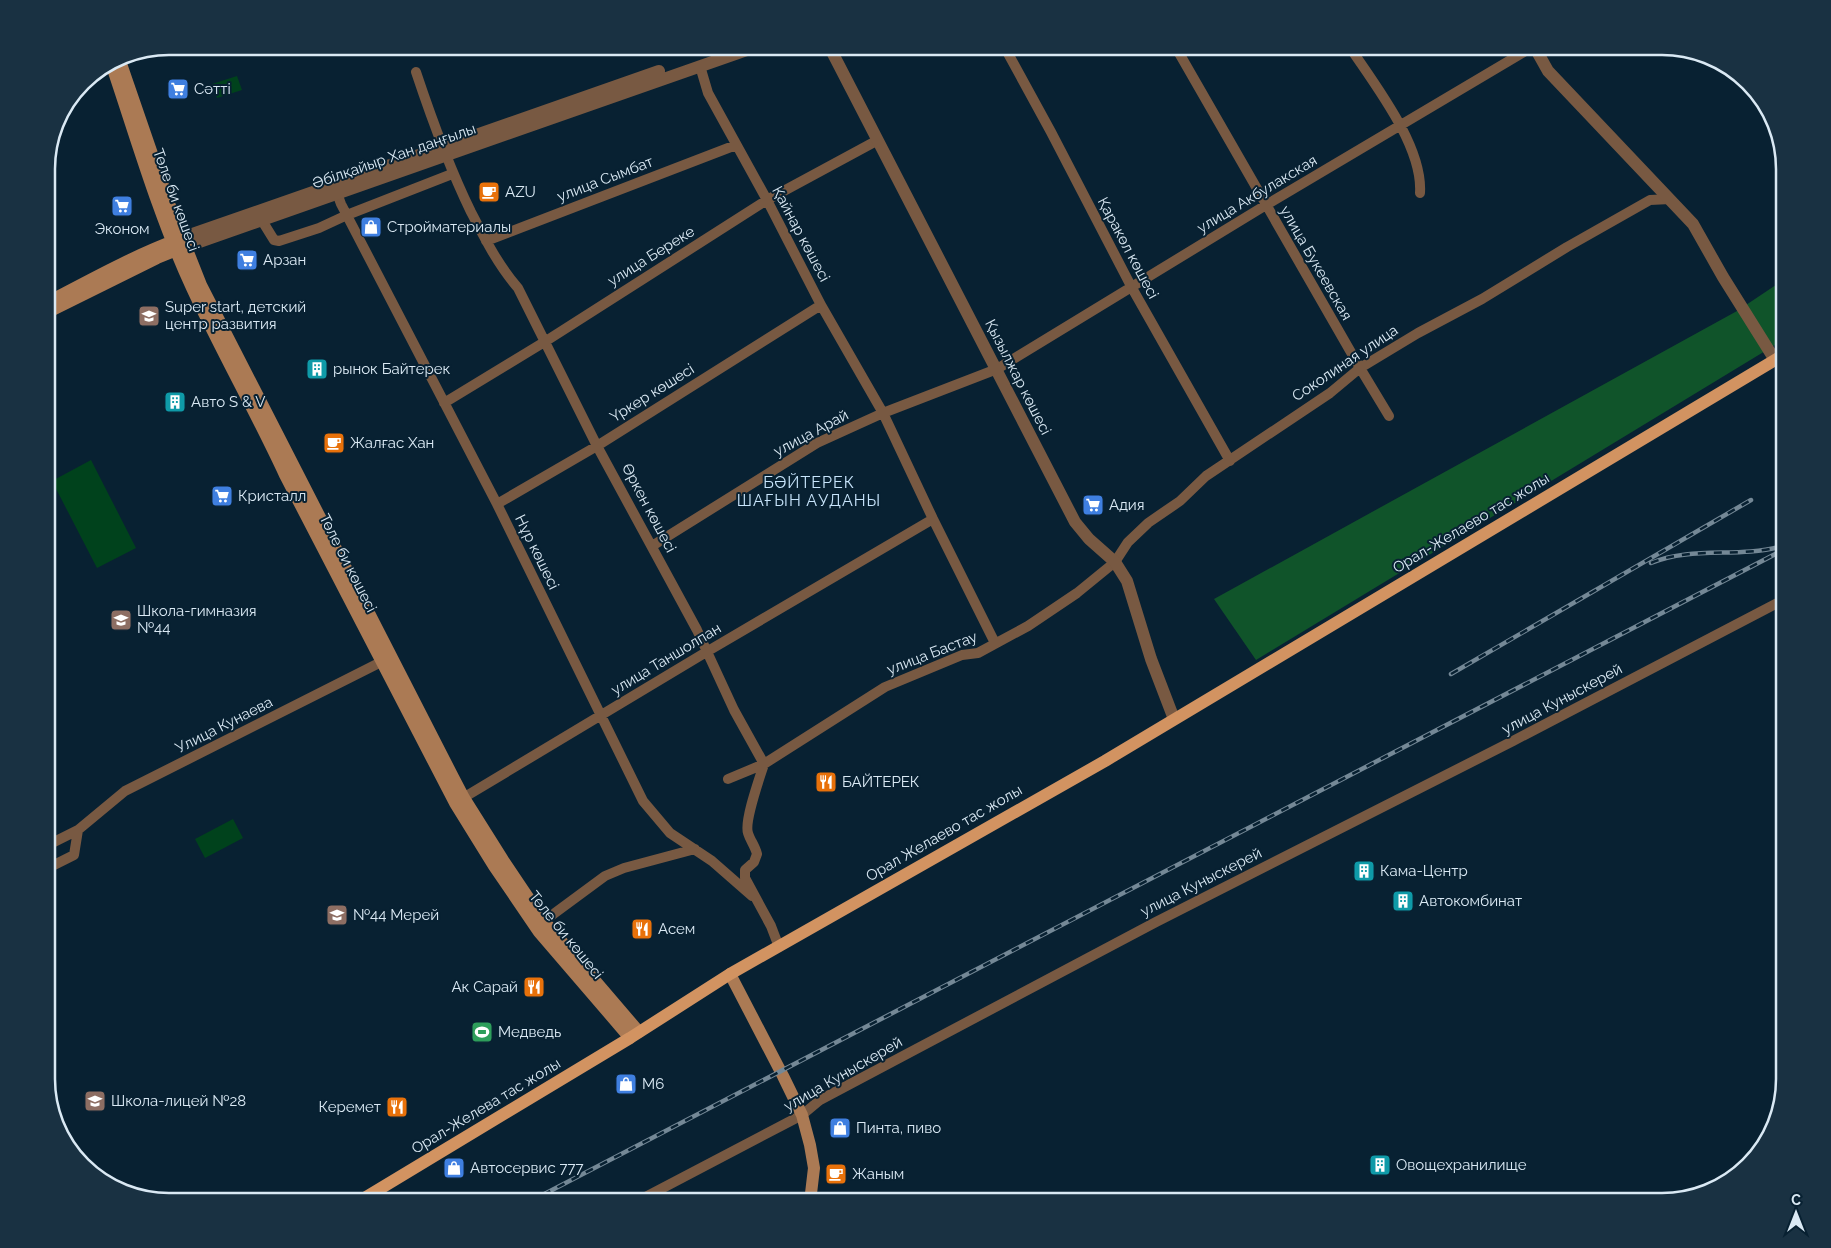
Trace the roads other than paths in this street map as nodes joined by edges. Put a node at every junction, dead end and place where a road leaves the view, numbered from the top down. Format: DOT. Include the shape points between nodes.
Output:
graph roads {
  1 [pos="707,55"];
  2 [pos="732,55"];
  3 [pos="835,55"];
  4 [pos="1009,55"];
  5 [pos="1179,55"];
  6 [pos="1355,55"];
  7 [pos="1519,55"];
  8 [pos="1539,55"];
  9 [pos="121,66"];
  10 [pos="700,66"];
  11 [pos="113,69"];
  12 [pos="416,72"];
  13 [pos="1401,124"];
  14 [pos="878,140"];
  15 [pos="442,145"];
  16 [pos="736,146"];
  17 [pos="452,174"];
  18 [pos="339,187"];
  19 [pos="1420,193"];
  20 [pos="1670,199"];
  21 [pos="768,200"];
  22 [pos="1266,205"];
  23 [pos="347,215"];
  24 [pos="260,219"];
  25 [pos="486,241"];
  26 [pos="179,244"];
  27 [pos="1132,288"];
  28 [pos="55,298"];
  29 [pos="821,305"];
  30 [pos="55,309"];
  31 [pos="546,341"];
  32 [pos="1776,351"];
  33 [pos="1776,359"];
  34 [pos="1360,368"];
  35 [pos="997,370"];
  36 [pos="444,403"];
  37 [pos="882,413"];
  38 [pos="1390,416"];
  39 [pos="597,446"];
  40 [pos="1230,461"];
  41 [pos="497,504"];
  42 [pos="933,519"];
  43 [pos="652,546"];
  44 [pos="1115,562"];
  45 [pos="1776,604"];
  46 [pos="995,643"];
  47 [pos="708,651"];
  48 [pos="386,660"];
  49 [pos="600,715"];
  50 [pos="1174,719"];
  51 [pos="764,764"];
  52 [pos="728,780"];
  53 [pos="459,800"];
  54 [pos="78,830"];
  55 [pos="55,842"];
  56 [pos="695,849"];
  57 [pos="55,864"];
  58 [pos="759,902"];
  59 [pos="544,921"];
  60 [pos="779,947"];
  61 [pos="730,974"];
  62 [pos="634,1035"];
  63 [pos="802,1116"];
  64 [pos="373,1193"];
  65 [pos="653,1193"];
  66 [pos="811,1193"];
  1 -- 15 [label="street, Әбілқайыр Хан даңғылы"];
  2 -- 10 [label="street, Әбілқайыр Хан даңғылы"];
  3 -- 14 [label="street, Қызылжар көшесі"];
  4 -- 27 [label="street, Қаракөл көшесі"];
  5 -- 22 [label="street, улица Букеевская"];
  6 -- 13 [label="street"];
  7 -- 13 [label="street, улица Акбулакская"];
  8 -- 20 [label="street" via="1548,71"];
  9 -- 26 [label="main road, Төле би көшесі"];
  10 -- 15 [label="street, Әбілқайыр Хан даңғылы"];
  10 -- 16 [label="street, Қайнар көшесі" via="708,93"];
  11 -- 26 [label="main road, Төле би көшесі"];
  12 -- 15 [label="street, Өркен көшесі"];
  13 -- 19 [label="street" via="1412,151"];
  13 -- 22 [label="street, улица Акбулакская"];
  14 -- 21 [label="street, улица Береке"];
  14 -- 35 [label="street, Қызылжар көшесі"];
  15 -- 17 [label="street, Өркен көшесі"];
  15 -- 18 [label="street, Әбілқайыр Хан даңғылы"];
  16 -- 21 [label="street, Қайнар көшесі"];
  16 -- 25 [label="street, улица Сымбат"];
  17 -- 23 [label="street"];
  17 -- 25 [label="street, Өркен көшесі"];
  18 -- 23 [label="street, Нұр көшесі"];
  18 -- 24 [label="street, Әбілқайыр Хан даңғылы"];
  18 -- 26 [label="street, Әбілқайыр Хан даңғылы"];
  20 -- 32 [label="street" via="1693,224 1723,277"];
  20 -- 34 [label="street, Соколиная улица" via="1650,200"];
  21 -- 29 [label="street, Қайнар көшесі"];
  21 -- 31 [label="street, улица Береке"];
  22 -- 27 [label="street, улица Акбулакская"];
  22 -- 34 [label="street, улица Букеевская"];
  23 -- 24 [label="street" via="279,241 274,240"];
  23 -- 36 [label="street, Нұр көшесі"];
  24 -- 26 [label="street, Әбілқайыр Хан даңғылы"];
  25 -- 31 [label="street, Өркен көшесі" via="518,288"];
  26 -- 28 [label="main road, Әбілқайыр Хан даңғылы" via="102,274"];
  26 -- 30 [label="main road, Әбілқайыр Хан даңғылы"];
  26 -- 48 [label="main road, Төле би көшесі" via="192,288"];
  27 -- 35 [label="street, улица Акбулакская"];
  27 -- 40 [label="street, Қаракөл көшесі"];
  29 -- 37 [label="street, Қайнар көшесі"];
  29 -- 39 [label="street, Үркер көшесі"];
  31 -- 36 [label="street, улица Береке"];
  31 -- 39 [label="street, Өркен көшесі"];
  33 -- 50 [label="main road, Орал-Желаево тас жолы"];
  34 -- 38 [label="street, улица Букеевская"];
  34 -- 40 [label="street, Соколиная улица"];
  35 -- 37 [label="street, улица Арай"];
  35 -- 44 [label="street, Қызылжар көшесі" via="1074,522"];
  36 -- 41 [label="street, Нұр көшесі"];
  37 -- 42 [label="street, Қайнар көшесі"];
  37 -- 43 [label="street, улица Арай" via="817,443"];
  39 -- 41 [label="street, Үркер көшесі"];
  39 -- 43 [label="street, Өркен көшесі"];
  40 -- 44 [label="street, Соколиная улица" via="1148,522 1128,542"];
  41 -- 49 [label="street, Нұр көшесі"];
  42 -- 46 [label="street, Қайнар көшесі"];
  42 -- 47 [label="street, улица Таншолпан"];
  43 -- 47 [label="street, Өркен көшесі"];
  44 -- 46 [label="street, улица Бастау" via="1077,593 1028,626"];
  44 -- 50 [label="street, Қызылжар көшесі" via="1127,581"];
  45 -- 63 [label="street, улица Куныскерей" via="1156,922 820,1100"];
  46 -- 51 [label="street, улица Бастау" via="885,687"];
  47 -- 49 [label="street, улица Таншолпан"];
  47 -- 51 [label="street, Өркен көшесі" via="734,710"];
  48 -- 53 [label="main road, Төле би көшесі"];
  48 -- 54 [label="street, Улица Кунаева" via="125,791"];
  49 -- 53 [label="street, улица Таншолпан"];
  49 -- 56 [label="street, Нұр көшесі" via="643,801 670,833"];
  50 -- 60 [label="main road, Орал Желаево тас жолы"];
  51 -- 52 [label="street, улица Бастау"];
  51 -- 58 [label="street" via="748,817 747,832 757,854 745,870 745,878"];
  53 -- 59 [label="main road, Төле би көшесі"];
  53 -- 62 [label="main road, Төле би көшесі" via="494,866 539,932"];
  54 -- 55 [label="street, Улица Кунаева"];
  54 -- 57 [label="street" via="74,855"];
  56 -- 58 [label="street, Нұр көшесі"];
  56 -- 59 [label="street" via="605,876"];
  58 -- 60 [label="street"];
  59 -- 62 [label="main road, Төле би көшесі"];
  60 -- 61 [label="main road, Орал Желаево тас жолы"];
  61 -- 62 [label="main road"];
  61 -- 63 [label="main road"];
  62 -- 64 [label="main road, Орал-Желева тас жолы"];
  63 -- 65 [label="street, улица Куныскерей"];
  63 -- 66 [label="main road" via="814,1168"];
}
